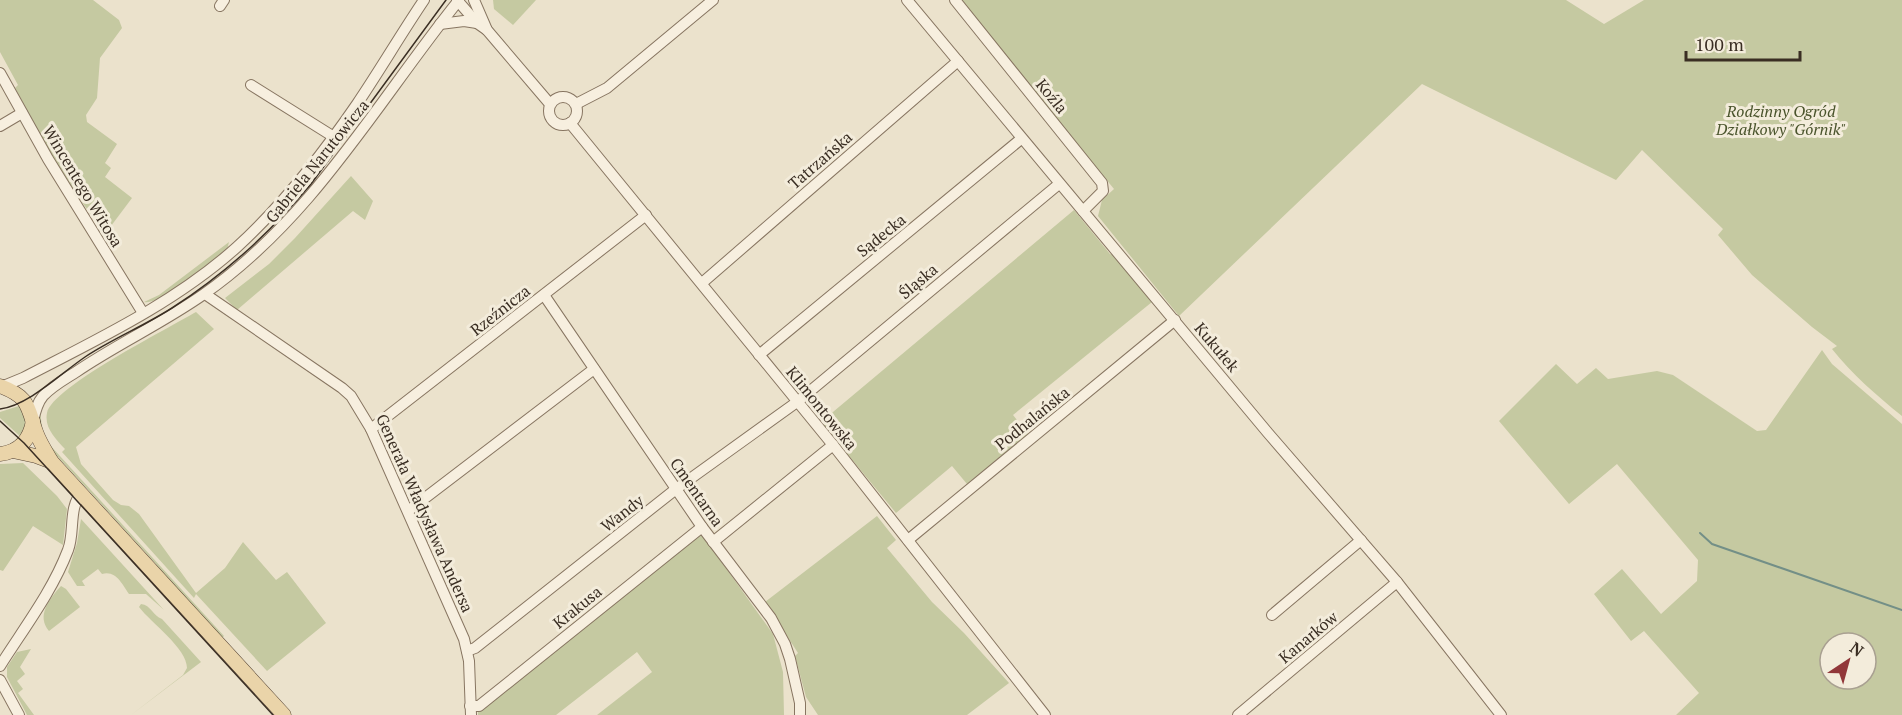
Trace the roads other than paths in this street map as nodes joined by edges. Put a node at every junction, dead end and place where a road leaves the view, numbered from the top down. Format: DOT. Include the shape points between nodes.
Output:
graph roads {
  1 [pos="424,0"];
  2 [pos="458,0"];
  3 [pos="474,0"];
  4 [pos="713,0"];
  5 [pos="907,0"];
  6 [pos="955,0"];
  7 [pos="477,23"];
  8 [pos="440,24"];
  9 [pos="487,30"];
  10 [pos="958,61"];
  11 [pos="0,73"];
  12 [pos="251,85"];
  13 [pos="550,104"];
  14 [pos="576,104"];
  15 [pos="22,113"];
  16 [pos="570,123"];
  17 [pos="0,126"];
  18 [pos="334,137"];
  19 [pos="1021,139"];
  20 [pos="1059,184"];
  21 [pos="1083,211"];
  22 [pos="646,215"];
  23 [pos="702,283"];
  24 [pos="205,294"];
  25 [pos="544,296"];
  26 [pos="143,313"];
  27 [pos="1175,320"];
  28 [pos="759,355"];
  29 [pos="594,369"];
  30 [pos="0,387"];
  31 [pos="797,402"];
  32 [pos="33,421"];
  33 [pos="371,429"];
  34 [pos="833,445"];
  35 [pos="6,452"];
  36 [pos="52,462"];
  37 [pos="676,489"];
  38 [pos="82,493"];
  39 [pos="408,511"];
  40 [pos="702,527"];
  41 [pos="908,540"];
  42 [pos="1361,540"];
  43 [pos="713,542"];
  44 [pos="1397,582"];
  45 [pos="1272,615"];
  46 [pos="467,651"];
  47 [pos="0,666"];
  48 [pos="0,680"];
  49 [pos="470,711"];
  50 [pos="19,715"];
  51 [pos="284,715"];
  52 [pos="800,715"];
  53 [pos="1045,715"];
  54 [pos="1238,715"];
  55 [pos="1501,715"];
  1 -- 18 [label="street, Gabriela Narutowicza"];
  2 -- 7 [label="street"];
  2 -- 8 [label="street, Gabriela Narutowicza"];
  3 -- 9 [label="street"];
  4 -- 14 [label="street" via="607,88"];
  5 -- 10 [label="street, Kukułek"];
  6 -- 21 [label="street, Koźla" via="1102,183 1103,190"];
  7 -- 8 [label="street"];
  7 -- 9 [label="street"];
  8 -- 24 [label="street, Gabriela Narutowicza" via="290,220"];
  9 -- 13 [label="street"];
  10 -- 19 [label="street, Kukułek"];
  10 -- 23 [label="street, Tatrzańska"];
  11 -- 15 [label="street, Wincentego Witosa"];
  12 -- 18 [label="street"];
  13 -- 14 [label="street" via="563,96"];
  13 -- 16 [label="street" via="552,120 559,125"];
  14 -- 16 [label="street" via="577,115"];
  15 -- 17 [label="street"];
  15 -- 26 [label="street, Wincentego Witosa"];
  16 -- 22 [label="street, Klimontowska"];
  18 -- 26 [label="street, Gabriela Narutowicza" via="275,209 238,246"];
  19 -- 20 [label="street, Kukułek"];
  19 -- 28 [label="street, Sądecka"];
  20 -- 21 [label="street, Kukułek"];
  20 -- 31 [label="street, Śląska"];
  21 -- 27 [label="street, Kukułek"];
  22 -- 23 [label="street, Klimontowska"];
  22 -- 25 [label="street, Rzeźnicza"];
  23 -- 28 [label="street, Klimontowska"];
  24 -- 32 [label="street, Gabriela Narutowicza" via="50,390 37,405"];
  24 -- 33 [label="street, Generała Władysława Andersa" via="342,388"];
  25 -- 29 [label="street, Cmentarna"];
  25 -- 33 [label="street, Rzeźnicza"];
  26 -- 30 [label="street, Gabriela Narutowicza"];
  27 -- 41 [label="street, Podhalańska"];
  27 -- 42 [label="street, Kukułek"];
  28 -- 31 [label="street, Klimontowska"];
  29 -- 37 [label="street, Cmentarna"];
  29 -- 39 [label="street"];
  30 -- 32 [label="main road" via="22,397"];
  31 -- 34 [label="street, Klimontowska"];
  31 -- 37 [label="street, Wandy"];
  32 -- 35 [label="main road" via="27,439"];
  32 -- 36 [label="main road"];
  33 -- 39 [label="street, Generała Władysława Andersa"];
  34 -- 41 [label="street, Klimontowska"];
  34 -- 43 [label="street"];
  35 -- 36 [label="main road"];
  36 -- 38 [label="main road"];
  37 -- 40 [label="street, Cmentarna"];
  37 -- 46 [label="street, Wandy"];
  38 -- 47 [label="street" via="76,499 70,544 57,576"];
  38 -- 51 [label="main road"];
  39 -- 46 [label="street, Generała Władysława Andersa"];
  40 -- 43 [label="street, Cmentarna"];
  40 -- 49 [label="street, Krakusa"];
  41 -- 53 [label="street, Klimontowska"];
  42 -- 44 [label="street, Kukułek"];
  42 -- 45 [label="street"];
  43 -- 52 [label="street, Cmentarna" via="771,618 785,644"];
  44 -- 54 [label="street, Kanarków"];
  44 -- 55 [label="street, Kukułek"];
  46 -- 49 [label="street, Generała Władysława Andersa"];
  48 -- 50 [label="street"];
}
